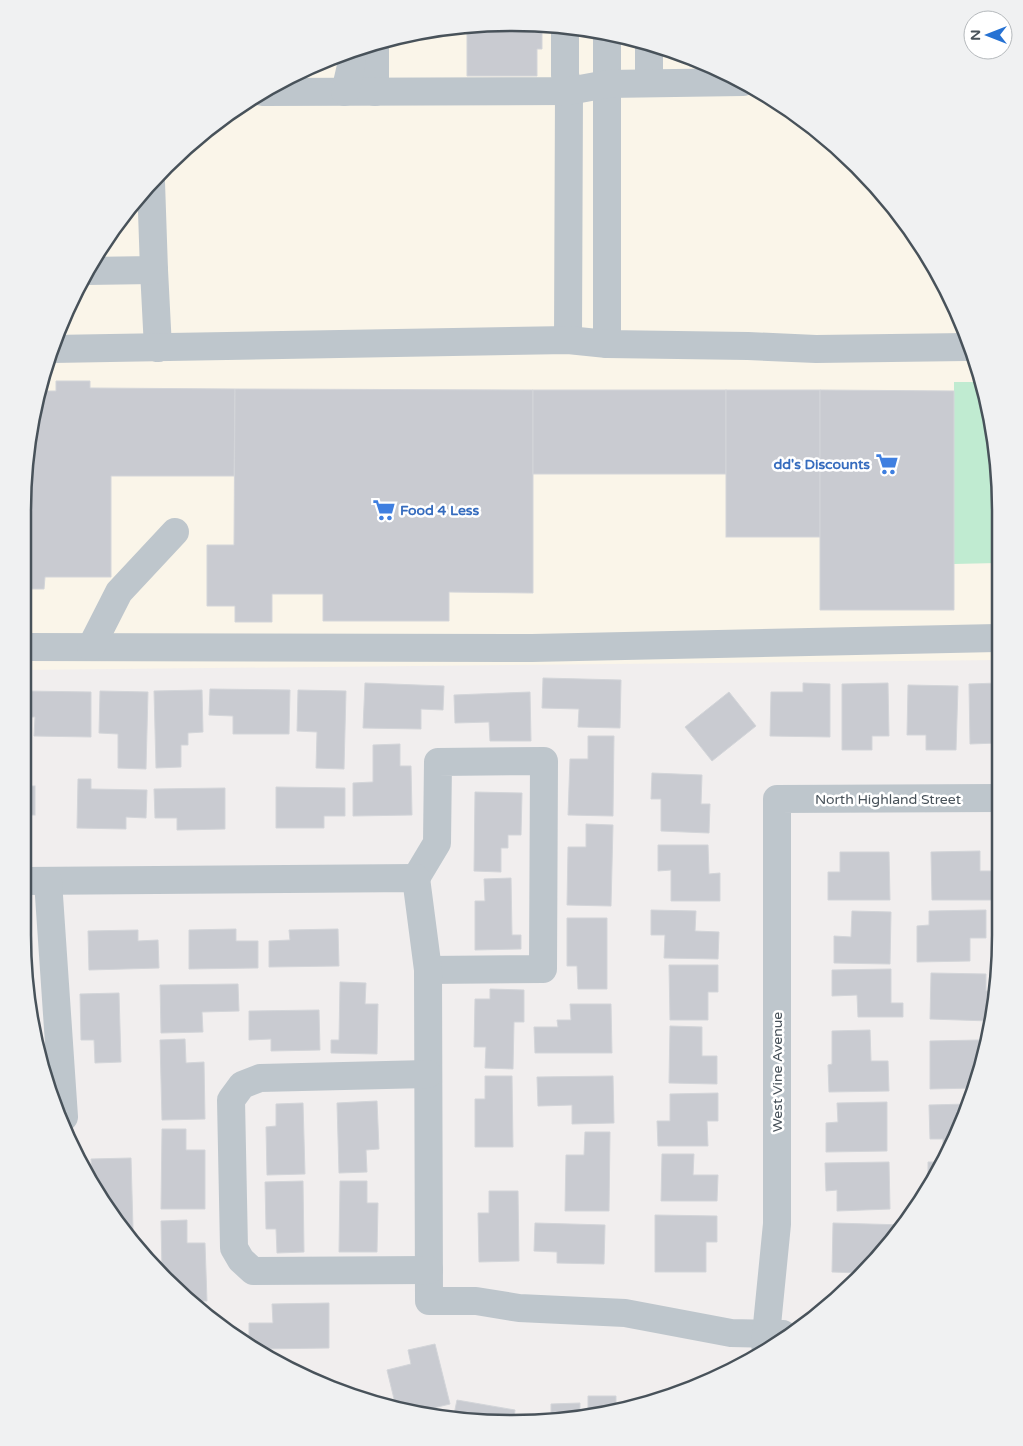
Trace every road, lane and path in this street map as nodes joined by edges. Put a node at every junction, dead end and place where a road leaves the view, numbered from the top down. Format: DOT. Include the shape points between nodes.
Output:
graph roads {
  1 [pos="565,34"];
  2 [pos="606,40"];
  3 [pos="375,52"];
  4 [pos="649,52"];
  5 [pos="351,59"];
  6 [pos="726,82"];
  7 [pos="650,83"];
  8 [pos="606,84"];
  9 [pos="569,91"];
  10 [pos="278,92"];
  11 [pos="345,92"];
  12 [pos="376,92"];
  13 [pos="151,194"];
  14 [pos="154,270"];
  15 [pos="96,271"];
  16 [pos="568,340"];
  17 [pos="607,344"];
  18 [pos="962,347"];
  19 [pos="158,348"];
  20 [pos="60,349"];
  21 [pos="174,532"];
  22 [pos="992,638"];
  23 [pos="31,647"];
  24 [pos="92,647"];
  25 [pos="992,798"];
  26 [pos="777,799"];
  27 [pos="416,878"];
  28 [pos="35,881"];
  29 [pos="428,970"];
  30 [pos="428,1074"];
  31 [pos="62,1103"];
  32 [pos="429,1270"];
  33 [pos="772,1337"];
  1 -- 9 [label="street" via="565,75"];
  2 -- 8 [label="street"];
  3 -- 12 [label="street"];
  4 -- 7 [label="street"];
  5 -- 11 [label="street"];
  6 -- 7 [label="street"];
  7 -- 8 [label="street"];
  8 -- 9 [label="street"];
  8 -- 17 [label="street"];
  9 -- 12 [label="street"];
  9 -- 16 [label="street"];
  10 -- 11 [label="street"];
  11 -- 12 [label="street"];
  13 -- 14 [label="street"];
  14 -- 15 [label="street"];
  14 -- 19 [label="street"];
  16 -- 17 [label="street"];
  16 -- 19 [label="street"];
  17 -- 18 [label="street" via="816,349"];
  19 -- 20 [label="street"];
  21 -- 24 [label="street" via="119,592"];
  22 -- 24 [label="street" via="532,648"];
  23 -- 24 [label="street"];
  25 -- 26 [label="street, North Highland Street"];
  26 -- 33 [label="street, West Vine Avenue" via="777,1224"];
  27 -- 28 [label="street"];
  27 -- 29 [label="street"];
  27 -- 29 [label="street" via="437,843 438,762 544,761 543,969"];
  28 -- 31 [label="street"];
  29 -- 30 [label="street"];
  30 -- 32 [label="street"];
  30 -- 32 [label="street" via="260,1078 242,1086 232,1100 234,1248 253,1271"];
  32 -- 33 [label="street" via="429,1301 476,1301 520,1308 625,1313 731,1333"];
}
